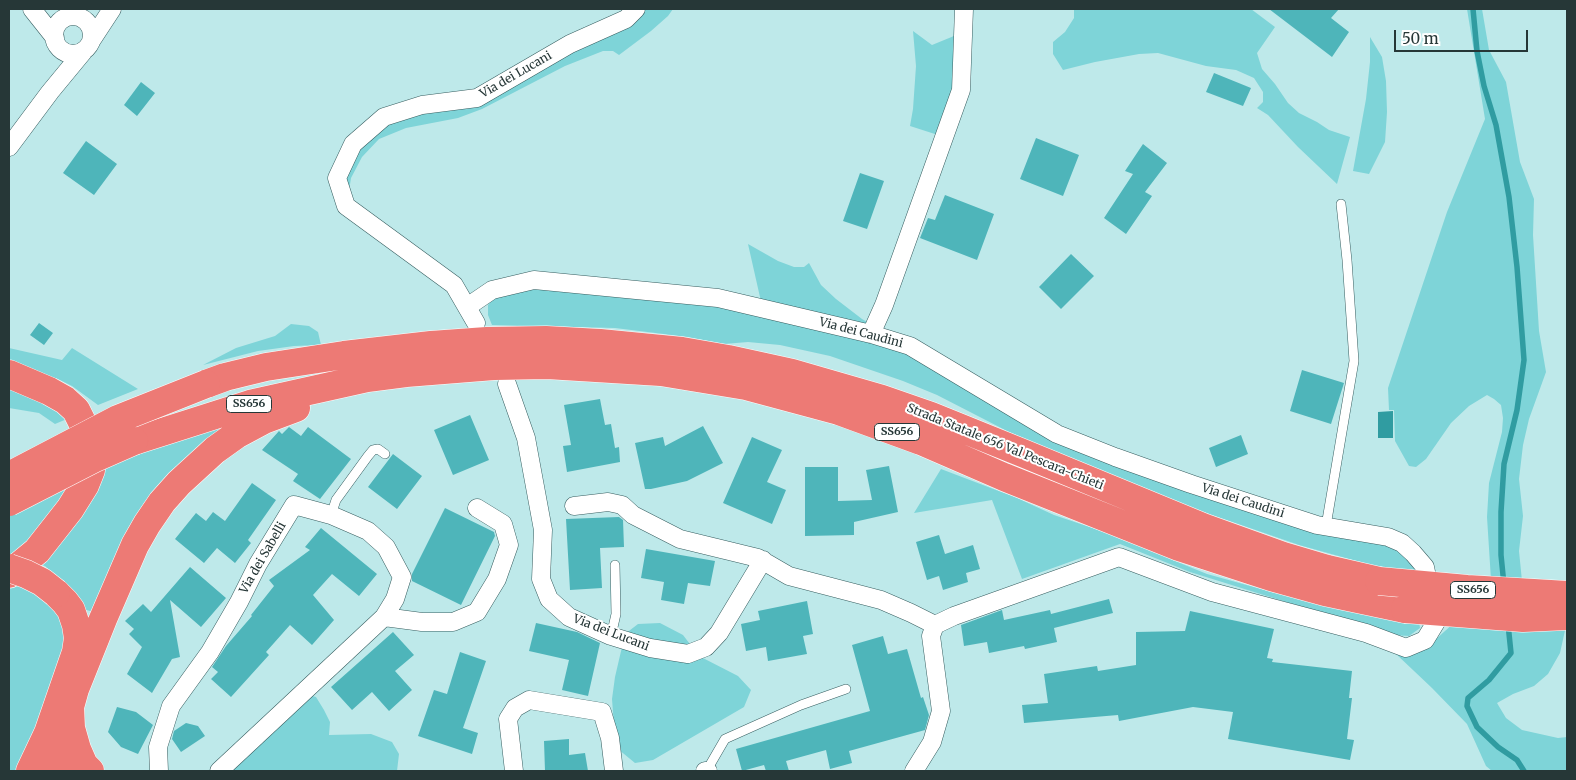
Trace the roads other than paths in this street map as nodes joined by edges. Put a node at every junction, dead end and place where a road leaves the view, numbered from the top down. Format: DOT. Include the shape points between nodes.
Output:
graph roads {
  1 [pos="32,9"];
  2 [pos="45,9"];
  3 [pos="100,9"];
  4 [pos="112,9"];
  5 [pos="636,9"];
  6 [pos="964,9"];
  7 [pos="75,17"];
  8 [pos="56,41"];
  9 [pos="87,46"];
  10 [pos="50,92"];
  11 [pos="9,147"];
  12 [pos="1341,204"];
  13 [pos="468,307"];
  14 [pos="476,323"];
  15 [pos="871,334"];
  16 [pos="9,374"];
  17 [pos="367,378"];
  18 [pos="507,384"];
  19 [pos="118,418"];
  20 [pos="385,454"];
  21 [pos="9,456"];
  22 [pos="9,476"];
  23 [pos="9,502"];
  24 [pos="574,506"];
  25 [pos="477,508"];
  26 [pos="330,515"];
  27 [pos="1326,526"];
  28 [pos="763,560"];
  29 [pos="616,565"];
  30 [pos="9,568"];
  31 [pos="9,574"];
  32 [pos="1567,594"];
  33 [pos="384,616"];
  34 [pos="1567,616"];
  35 [pos="935,626"];
  36 [pos="611,636"];
  37 [pos="846,689"];
  38 [pos="48,733"];
  39 [pos="30,771"];
  40 [pos="59,771"];
  41 [pos="90,771"];
  42 [pos="159,771"];
  43 [pos="219,771"];
  44 [pos="514,771"];
  45 [pos="614,771"];
  46 [pos="706,771"];
  47 [pos="914,771"];
  1 -- 8 [label="street"];
  2 -- 7 [label="street"];
  3 -- 7 [label="street"];
  4 -- 9 [label="street"];
  5 -- 13 [label="street, Via dei Lucani" via="626,19 570,44 477,98 422,105 384,117 353,144 337,178 346,206 454,285"];
  6 -- 15 [label="street" via="961,90"];
  7 -- 8 [label="street" via="57,26"];
  7 -- 9 [label="street" via="84,20 91,29"];
  8 -- 9 [label="street" via="66,52 77,54"];
  8 -- 10 [label="street" via="57,60"];
  9 -- 10 [label="street"];
  10 -- 11 [label="street"];
  12 -- 27 [label="lane" via="1354,361"];
  13 -- 14 [label="street, Via dei Lucani"];
  13 -- 15 [label="street, Via dei Caudini" via="492,290 534,280 718,298"];
  15 -- 27 [label="street, Via dei Caudini" via="910,346 1057,434 1191,484"];
  16 -- 31 [label="highway" via="49,391 76,410 91,440 92,456 85,485 70,509 37,551"];
  17 -- 23 [label="highway, Strada Statale 656 Val Pescara-Chieti / SS656, bridge" via="250,404 134,441"];
  17 -- 34 [label="highway, Strada Statale 656 Val Pescara-Chieti / SS656, bridge" via="448,369 546,365 661,372 746,386 839,411 921,440 1179,547 1280,580 1405,609 1523,618"];
  17 -- 41 [label="highway" via="331,399 286,411 236,435 195,467 162,502 136,545 103,619 70,707 77,749"];
  18 -- 36 [label="street, Via dei Lucani" via="526,438 543,530 541,579 549,599 569,617"];
  19 -- 21 [label="highway, bridge"];
  19 -- 22 [label="highway, Strada Statale 656 Val Pescara-Chieti / SS656, bridge"];
  19 -- 32 [label="highway, Strada Statale 656 Val Pescara-Chieti / SS656, bridge" via="226,377 384,350 456,342 546,340 682,351 792,373 882,399 1205,528 1327,569 1379,581 1467,590"];
  20 -- 26 [label="lane" via="378,449 368,456 336,500"];
  24 -- 28 [label="street" via="608,502 622,505 633,515 680,539"];
  25 -- 33 [label="street" via="503,524 508,545 497,579 477,612 453,622 422,622"];
  26 -- 33 [label="street, Via dei Sabelli" via="368,531 386,548 402,577"];
  26 -- 42 [label="street, Via dei Sabelli" via="294,505 210,652 170,706 158,747"];
  27 -- 35 [label="street, Via dei Caudini" via="1388,537 1413,553 1425,567 1436,622 1425,640 1406,648 1366,633 1212,592 1119,557 954,616"];
  28 -- 35 [label="street" via="789,576 882,600"];
  28 -- 36 [label="street, Via dei Lucani" via="719,632 706,646 688,654 650,648"];
  29 -- 36 [label="lane" via="616,614"];
  30 -- 38 [label="highway, bridge" via="34,578 56,593 65,602 76,625 76,652"];
  33 -- 43 [label="street, Via dei Sabelli"];
  35 -- 47 [label="street" via="931,636 941,711 932,742"];
  37 -- 46 [label="lane" via="725,739"];
  38 -- 39 [label="highway"];
  38 -- 40 [label="highway"];
  44 -- 45 [label="street" via="508,719 515,708 529,700 602,712 610,738"];
}
